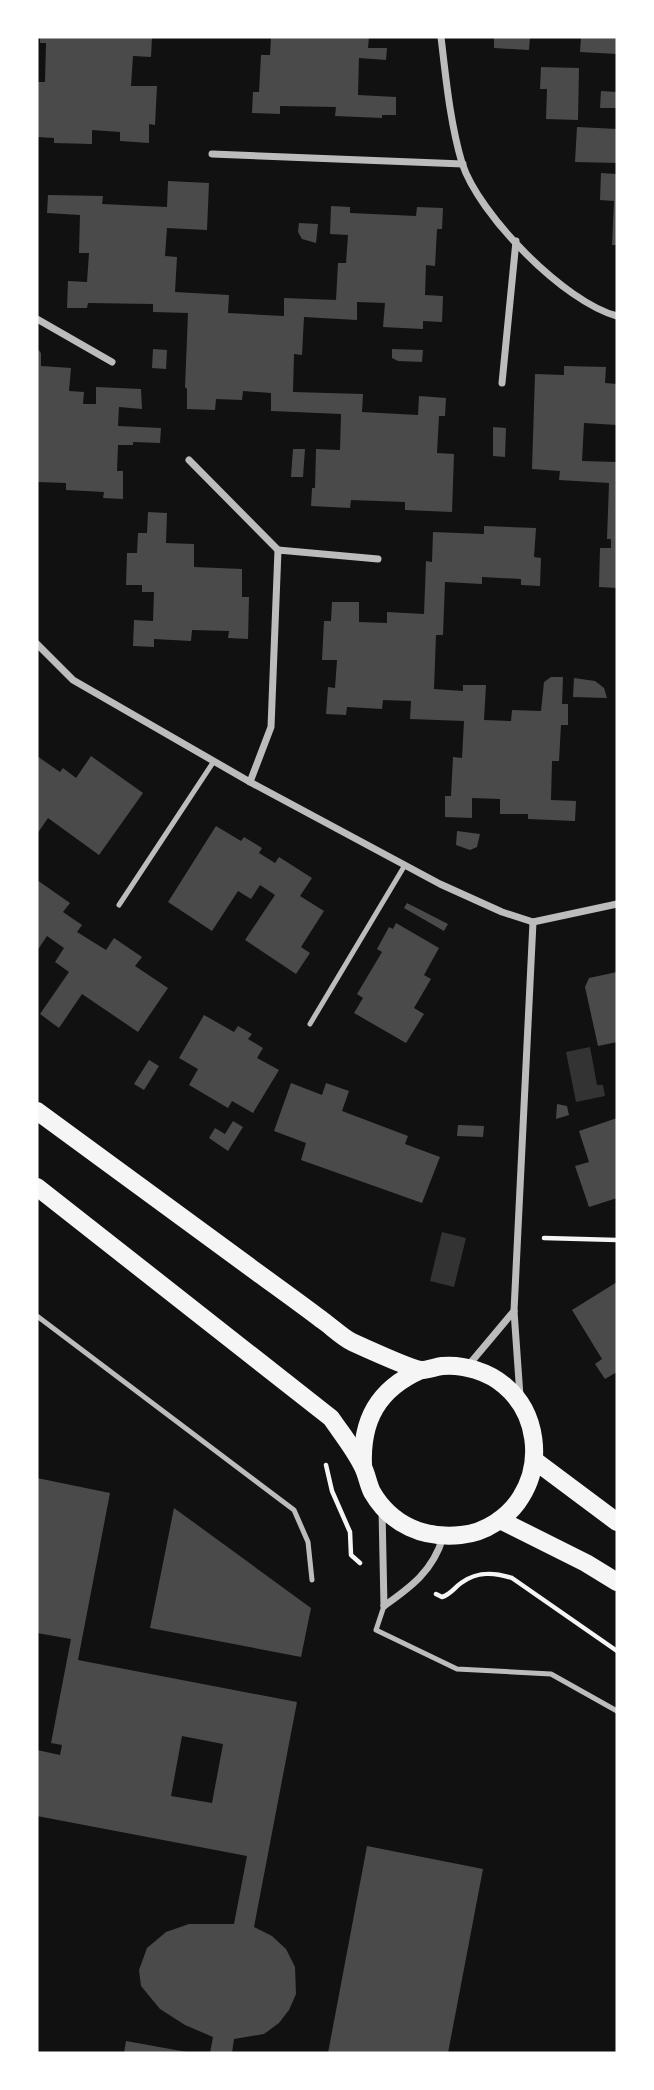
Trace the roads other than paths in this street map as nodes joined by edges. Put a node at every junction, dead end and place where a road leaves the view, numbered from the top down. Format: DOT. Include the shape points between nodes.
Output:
graph roads {
  1 [pos="441,37"];
  2 [pos="212,153"];
  3 [pos="463,164"];
  4 [pos="516,241"];
  5 [pos="617,316"];
  6 [pos="37,319"];
  7 [pos="112,362"];
  8 [pos="502,383"];
  9 [pos="189,460"];
  10 [pos="278,550"];
  11 [pos="378,559"];
  12 [pos="37,643"];
  13 [pos="214,761"];
  14 [pos="250,782"];
  15 [pos="405,865"];
  16 [pos="617,904"];
  17 [pos="119,905"];
  18 [pos="533,922"];
  19 [pos="310,1024"];
  20 [pos="37,1111"];
  21 [pos="37,1186"];
  22 [pos="514,1311"];
  23 [pos="37,1316"];
  24 [pos="466,1367"];
  25 [pos="421,1370"];
  26 [pos="520,1404"];
  27 [pos="534,1460"];
  28 [pos="363,1466"];
  29 [pos="382,1506"];
  30 [pos="499,1520"];
  31 [pos="617,1522"];
  32 [pos="443,1537"];
  33 [pos="312,1580"];
  34 [pos="617,1582"];
  35 [pos="384,1606"];
  36 [pos="617,1711"];
  1 -- 3 [label="street" via="449,104"];
  2 -- 3 [label="street"];
  3 -- 4 [label="street" via="485,206"];
  4 -- 5 [label="street" via="538,266 600,312"];
  4 -- 8 [label="street"];
  6 -- 7 [label="street"];
  9 -- 10 [label="street"];
  10 -- 11 [label="street"];
  10 -- 14 [label="street" via="271,727"];
  12 -- 13 [label="street" via="73,680"];
  13 -- 14 [label="street"];
  13 -- 17 [label="lane"];
  14 -- 15 [label="street"];
  15 -- 18 [label="street"];
  15 -- 19 [label="lane"];
  16 -- 18 [label="street"];
  18 -- 22 [label="street"];
  20 -- 25 [label="main road" via="350,1341"];
  21 -- 28 [label="main road" via="331,1418"];
  22 -- 24 [label="street"];
  22 -- 26 [label="street"];
  23 -- 33 [label="lane" via="294,1510 308,1542"];
  24 -- 25 [label="main road"];
  24 -- 26 [label="main road" via="506,1387"];
  25 -- 28 [label="main road" via="388,1389 371,1414 362,1442"];
  26 -- 27 [label="main road" via="529,1420"];
  27 -- 30 [label="main road" via="525,1492"];
  27 -- 31 [label="main road"];
  28 -- 29 [label="main road"];
  29 -- 32 [label="main road" via="418,1532"];
  29 -- 35 [label="street"];
  30 -- 32 [label="main road" via="468,1535"];
  30 -- 34 [label="main road"];
  32 -- 35 [label="street" via="415,1585"];
  35 -- 36 [label="lane" via="376,1630 457,1669 551,1674"];
}
